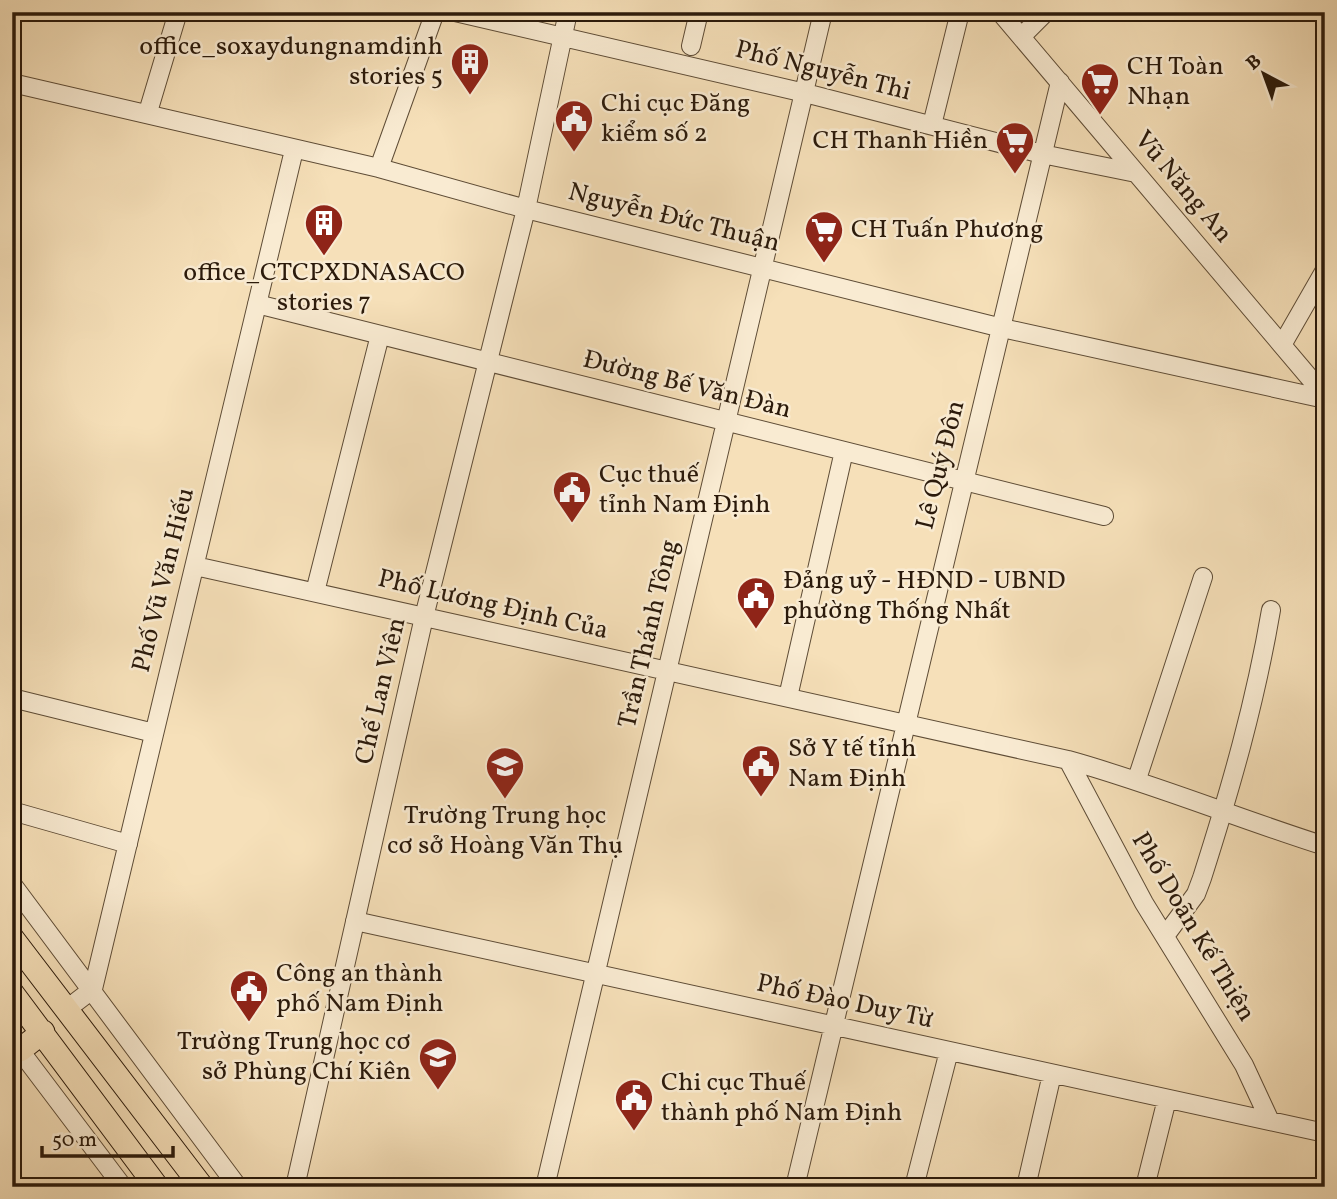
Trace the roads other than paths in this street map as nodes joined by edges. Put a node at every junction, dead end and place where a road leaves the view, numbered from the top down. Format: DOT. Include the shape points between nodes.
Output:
graph roads {
  1 [pos="178,12"];
  2 [pos="435,12"];
  3 [pos="455,12"];
  4 [pos="568,12"];
  5 [pos="699,12"];
  6 [pos="823,12"];
  7 [pos="960,12"];
  8 [pos="1000,12"];
  9 [pos="1046,12"];
  10 [pos="562,37"];
  11 [pos="1021,37"];
  12 [pos="691,46"];
  13 [pos="1060,82"];
  14 [pos="12,83"];
  15 [pos="805,93"];
  16 [pos="148,113"];
  17 [pos="932,125"];
  18 [pos="294,150"];
  19 [pos="1042,154"];
  20 [pos="379,168"];
  21 [pos="1136,173"];
  22 [pos="526,209"];
  23 [pos="761,266"];
  24 [pos="1325,270"];
  25 [pos="257,304"];
  26 [pos="1002,328"];
  27 [pos="380,335"];
  28 [pos="1282,345"];
  29 [pos="487,362"];
  30 [pos="1325,397"];
  31 [pos="726,422"];
  32 [pos="844,451"];
  33 [pos="963,481"];
  34 [pos="1104,516"];
  35 [pos="194,566"];
  36 [pos="1203,577"];
  37 [pos="314,592"];
  38 [pos="1271,610"];
  39 [pos="424,617"];
  40 [pos="667,671"];
  41 [pos="788,697"];
  42 [pos="12,698"];
  43 [pos="904,723"];
  44 [pos="154,733"];
  45 [pos="1068,760"];
  46 [pos="1137,779"];
  47 [pos="12,811"];
  48 [pos="1223,813"];
  49 [pos="128,844"];
  50 [pos="1325,846"];
  51 [pos="12,884"];
  52 [pos="355,921"];
  53 [pos="1165,936"];
  54 [pos="12,938"];
  55 [pos="595,974"];
  56 [pos="93,989"];
  57 [pos="12,993"];
  58 [pos="67,1009"];
  59 [pos="833,1026"];
  60 [pos="43,1032"];
  61 [pos="16,1045"];
  62 [pos="949,1051"];
  63 [pos="1052,1074"];
  64 [pos="1167,1099"];
  65 [pos="1270,1121"];
  66 [pos="1325,1133"];
  67 [pos="123,1187"];
  68 [pos="157,1187"];
  69 [pos="202,1187"];
  70 [pos="238,1187"];
  71 [pos="295,1187"];
  72 [pos="545,1187"];
  73 [pos="795,1187"];
  74 [pos="914,1187"];
  75 [pos="1026,1187"];
  76 [pos="1145,1187"];
  1 -- 16 [label="street"];
  2 -- 20 [label="street"];
  3 -- 10 [label="street, Phố Nguyễn Thi"];
  4 -- 10 [label="street, Chế Lan Viên"];
  5 -- 12 [label="street"];
  6 -- 15 [label="street, Trần Thánh Tông"];
  7 -- 17 [label="street"];
  8 -- 11 [label="street, Vũ Năng An"];
  9 -- 11 [label="street"];
  10 -- 15 [label="street, Phố Nguyễn Thi"];
  10 -- 22 [label="street, Chế Lan Viên"];
  11 -- 13 [label="street, Vũ Năng An"];
  13 -- 19 [label="street, Lê Quý Đôn"];
  13 -- 21 [label="street, Vũ Năng An"];
  14 -- 16 [label="street, Nguyễn Đức Thuận"];
  15 -- 17 [label="street, Phố Nguyễn Thi"];
  15 -- 23 [label="street, Trần Thánh Tông"];
  16 -- 18 [label="street, Nguyễn Đức Thuận"];
  17 -- 19 [label="street, Phố Nguyễn Thi"];
  18 -- 20 [label="street, Nguyễn Đức Thuận"];
  18 -- 25 [label="street, Phố Vũ Văn Hiếu"];
  19 -- 21 [label="street, Phố Nguyễn Thi"];
  19 -- 26 [label="street, Lê Quý Đôn"];
  20 -- 22 [label="street, Nguyễn Đức Thuận"];
  21 -- 28 [label="street, Vũ Năng An"];
  22 -- 23 [label="street, Nguyễn Đức Thuận"];
  22 -- 29 [label="street, Chế Lan Viên"];
  23 -- 26 [label="street, Nguyễn Đức Thuận"];
  23 -- 31 [label="street, Trần Thánh Tông"];
  24 -- 28 [label="street"];
  25 -- 27 [label="street, Đường Bế Văn Đàn"];
  25 -- 35 [label="street, Phố Vũ Văn Hiếu"];
  26 -- 30 [label="street, Nguyễn Đức Thuận"];
  26 -- 33 [label="street, Lê Quý Đôn"];
  27 -- 29 [label="street, Đường Bế Văn Đàn"];
  27 -- 37 [label="street"];
  28 -- 30 [label="street, Vũ Năng An"];
  29 -- 31 [label="street, Đường Bế Văn Đàn"];
  29 -- 39 [label="street, Chế Lan Viên"];
  31 -- 32 [label="street, Đường Bế Văn Đàn"];
  31 -- 40 [label="street, Trần Thánh Tông"];
  32 -- 33 [label="street, Đường Bế Văn Đàn"];
  32 -- 41 [label="street"];
  33 -- 34 [label="street, Đường Bế Văn Đàn"];
  33 -- 43 [label="street, Lê Quý Đôn"];
  35 -- 37 [label="street, Phố Lương Định Của"];
  35 -- 44 [label="street, Phố Vũ Văn Hiếu"];
  36 -- 46 [label="street"];
  37 -- 39 [label="street, Phố Lương Định Của"];
  38 -- 48 [label="street" via="1257,690"];
  39 -- 40 [label="street, Phố Lương Định Của"];
  39 -- 52 [label="street, Chế Lan Viên"];
  40 -- 41 [label="street, Phố Lương Định Của"];
  40 -- 55 [label="street, Trần Thánh Tông"];
  41 -- 43 [label="street, Phố Lương Định Của"];
  42 -- 44 [label="street"];
  43 -- 45 [label="street, Phố Lương Định Của"];
  43 -- 59 [label="street, Lê Quý Đôn"];
  44 -- 49 [label="street, Phố Vũ Văn Hiếu"];
  45 -- 46 [label="street, Phố Lương Định Của"];
  45 -- 53 [label="street, Phố Doãn Kế Thiện"];
  46 -- 48 [label="street, Phố Lương Định Của"];
  47 -- 49 [label="street"];
  48 -- 50 [label="street, Phố Lương Định Của"];
  48 -- 53 [label="street" via="1196,894"];
  49 -- 56 [label="street, Phố Vũ Văn Hiếu"];
  51 -- 56 [label="street"];
  52 -- 55 [label="street, Phố Đào Duy Từ"];
  52 -- 71 [label="street, Chế Lan Viên"];
  53 -- 65 [label="street, Phố Doãn Kế Thiện" via="1244,1065"];
  54 -- 58 [label="main road"];
  55 -- 59 [label="street, Phố Đào Duy Từ"];
  55 -- 72 [label="street, Trần Thánh Tông"];
  56 -- 58 [label="street"];
  56 -- 70 [label="street"];
  57 -- 60 [label="main road"];
  58 -- 69 [label="main road"];
  59 -- 62 [label="street, Phố Đào Duy Từ"];
  59 -- 73 [label="street, Lê Quý Đôn"];
  60 -- 61 [label="main road"];
  60 -- 68 [label="main road"];
  61 -- 67 [label="street"];
  62 -- 63 [label="street, Phố Đào Duy Từ"];
  62 -- 74 [label="street"];
  63 -- 64 [label="street, Phố Đào Duy Từ"];
  63 -- 75 [label="street"];
  64 -- 65 [label="street, Phố Đào Duy Từ"];
  64 -- 76 [label="street"];
  65 -- 66 [label="street, Phố Đào Duy Từ"];
}
